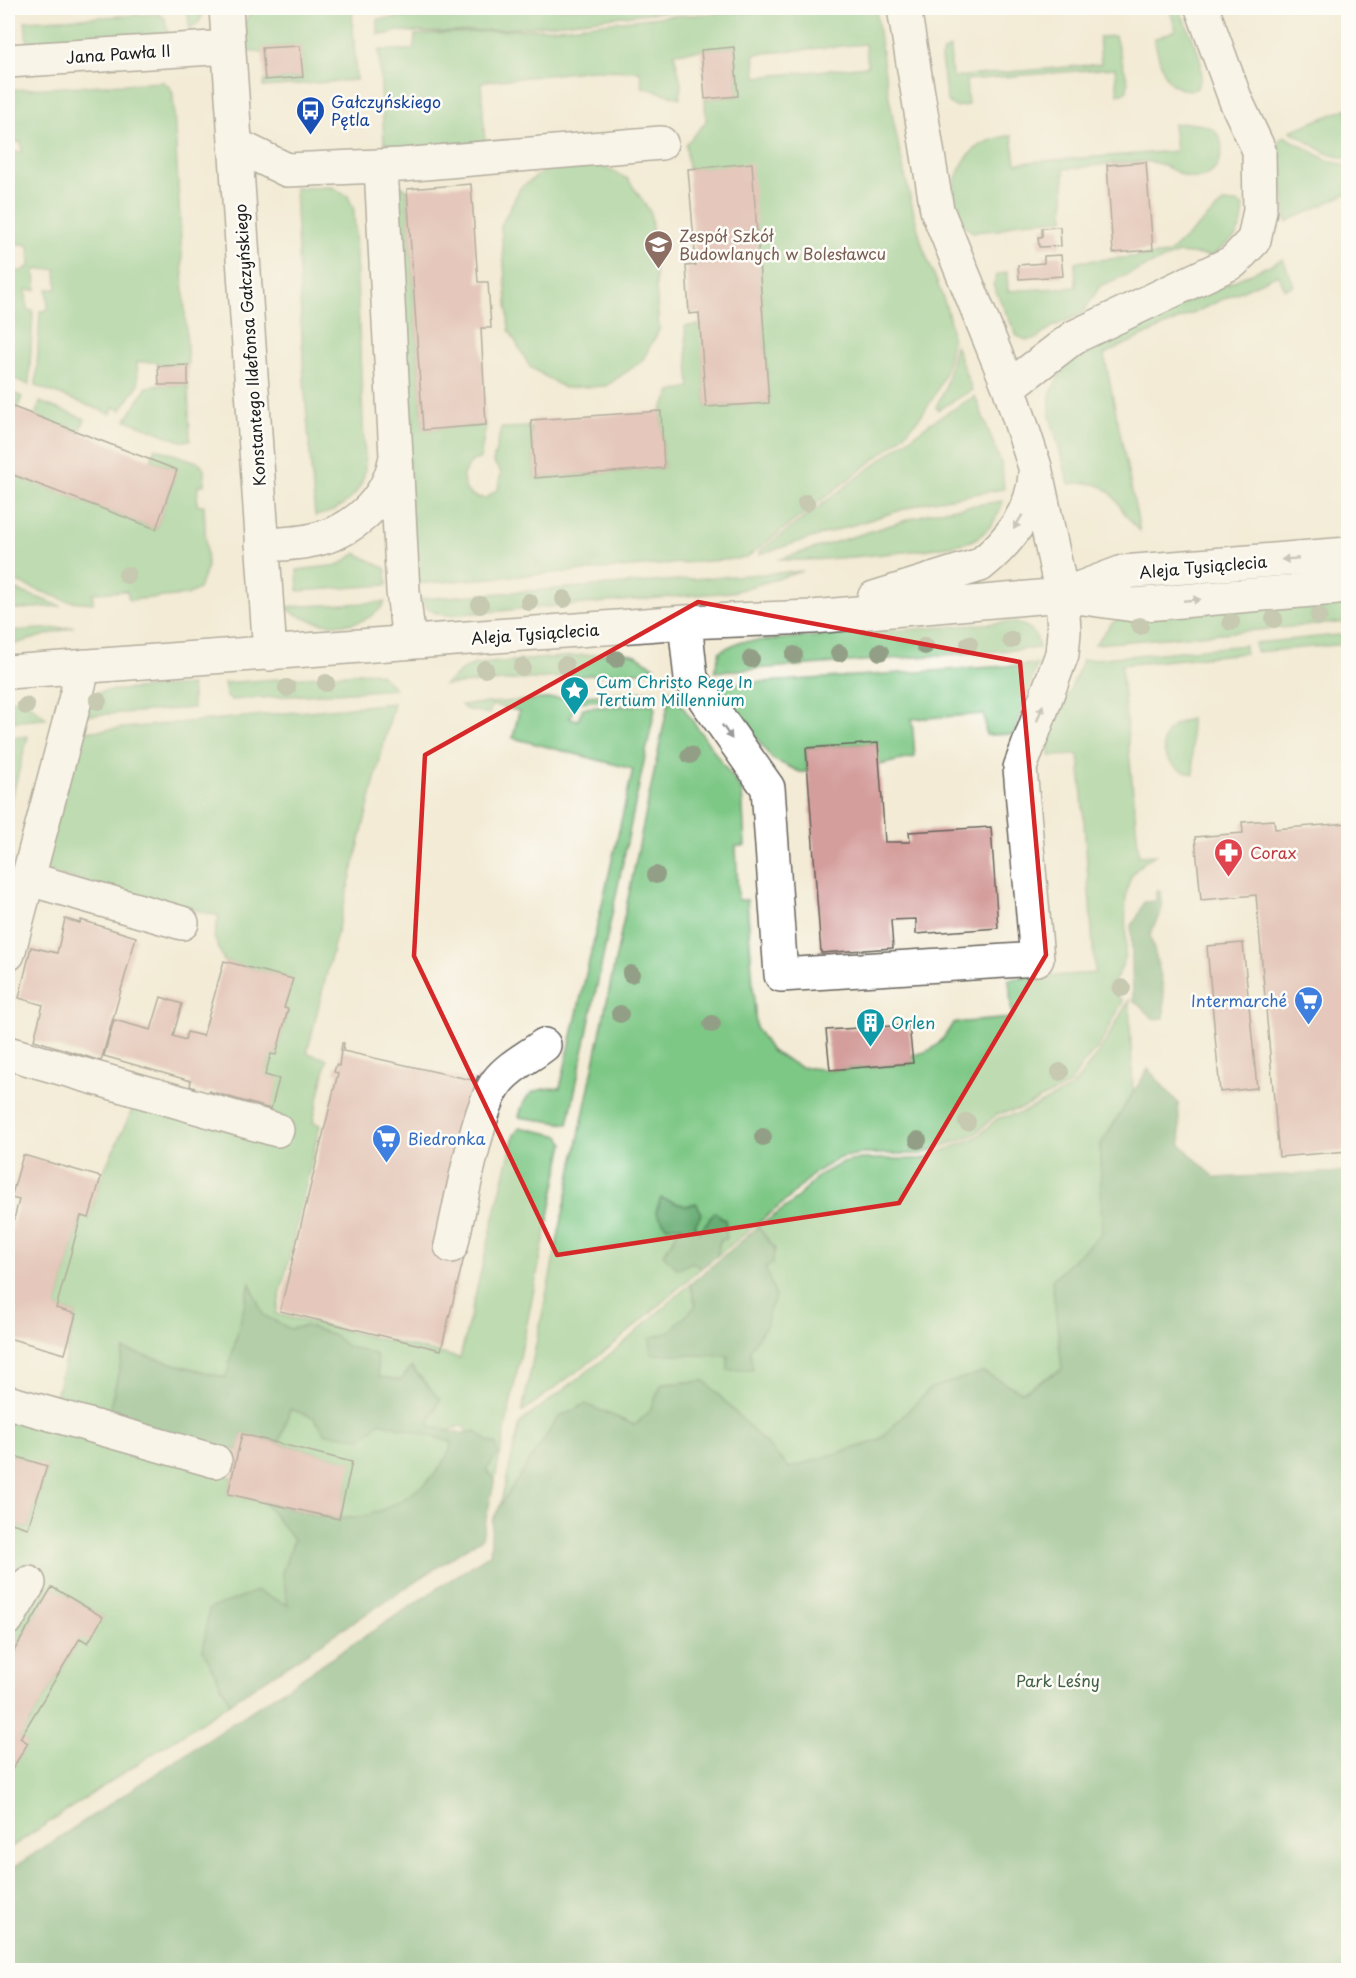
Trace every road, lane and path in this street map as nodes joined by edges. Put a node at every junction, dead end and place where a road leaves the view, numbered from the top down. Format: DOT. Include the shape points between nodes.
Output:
graph roads {
  1 [pos="226,8"];
  2 [pos="904,8"];
  3 [pos="1202,8"];
  4 [pos="228,46"];
  5 [pos="8,61"];
  6 [pos="661,144"];
  7 [pos="236,145"];
  8 [pos="381,166"];
  9 [pos="1009,387"];
  10 [pos="397,449"];
  11 [pos="1035,467"];
  12 [pos="262,545"];
  13 [pos="1348,554"];
  14 [pos="1348,587"];
  15 [pos="1062,595"];
  16 [pos="812,617"];
  17 [pos="685,622"];
  18 [pos="409,642"];
  19 [pos="270,654"];
  20 [pos="84,666"];
  21 [pos="8,672"];
  22 [pos="29,879"];
  23 [pos="182,923"];
  24 [pos="8,954"];
  25 [pos="544,1044"];
  26 [pos="8,1053"];
  27 [pos="277,1130"];
  28 [pos="451,1246"];
  29 [pos="8,1402"];
  30 [pos="216,1461"];
  31 [pos="29,1583"];
  32 [pos="8,1618"];
  1 -- 4 [label="street, Konstantego Ildefonsa Gałczyńskiego"];
  2 -- 9 [label="street" via="937,210"];
  3 -- 9 [label="street" via="1236,101 1259,150 1260,210 1254,240 1233,262 1074,337"];
  4 -- 5 [label="street, Jana Pawła II"];
  4 -- 7 [label="street, Konstantego Ildefonsa Gałczyńskiego"];
  6 -- 8 [label="street"];
  7 -- 8 [label="street" via="287,170"];
  7 -- 12 [label="street, Konstantego Ildefonsa Gałczyńskiego"];
  8 -- 10 [label="street"];
  9 -- 11 [label="street"];
  10 -- 12 [label="street" via="393,473 365,515 314,540"];
  10 -- 18 [label="street"];
  11 -- 15 [label="street"];
  11 -- 16 [label="street, one-way" via="1032,493 1020,521 980,565"];
  12 -- 19 [label="street, Konstantego Ildefonsa Gałczyńskiego"];
  13 -- 15 [label="street, Aleja Tysiąclecia, one-way" via="1123,573"];
  15 -- 14 [label="street, Aleja Tysiąclecia, one-way" via="1134,605"];
  15 -- 16 [label="street, Aleja Tysiąclecia"];
  17 -- 15 [label="street, one-way" via="692,679 768,788 781,975 1037,959 1020,768 1062,654"];
  16 -- 17 [label="street, Aleja Tysiąclecia"];
  17 -- 18 [label="street, Aleja Tysiąclecia"];
  18 -- 19 [label="street, Aleja Tysiąclecia"];
  19 -- 20 [label="street, Aleja Tysiąclecia"];
  20 -- 21 [label="street, Aleja Tysiąclecia"];
  20 -- 22 [label="street"];
  22 -- 23 [label="street"];
  22 -- 24 [label="street"];
  25 -- 28 [label="street" via="496,1082 482,1118"];
  26 -- 27 [label="street"];
  29 -- 30 [label="street"];
  31 -- 32 [label="street"];
}
